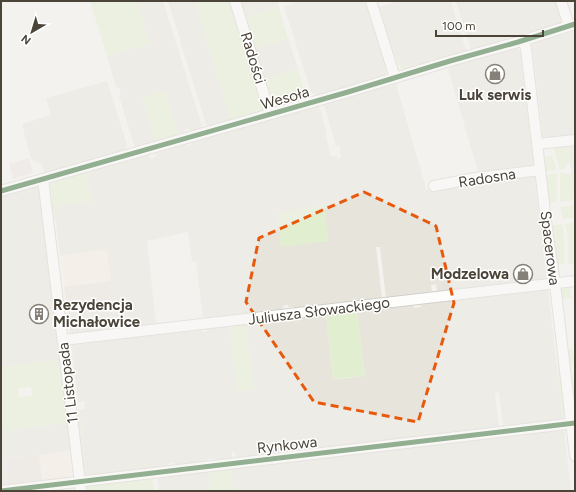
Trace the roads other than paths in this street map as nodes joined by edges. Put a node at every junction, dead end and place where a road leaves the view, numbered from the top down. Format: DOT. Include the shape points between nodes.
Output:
graph roads {
  1 [pos="235,1"];
  2 [pos="371,1"];
  3 [pos="561,1"];
  4 [pos="572,25"];
  5 [pos="523,40"];
  6 [pos="395,78"];
  7 [pos="270,114"];
  8 [pos="575,140"];
  9 [pos="537,144"];
  10 [pos="540,170"];
  11 [pos="43,179"];
  12 [pos="434,186"];
  13 [pos="1,191"];
  14 [pos="575,281"];
  15 [pos="555,284"];
  16 [pos="63,340"];
  17 [pos="573,423"];
  18 [pos="575,456"];
  19 [pos="80,486"];
  20 [pos="1,491"];
  1 -- 7 [label="street, Radości"];
  2 -- 6 [label="street"];
  3 -- 4 [label="street"];
  4 -- 5 [label="street, Wesoła"];
  5 -- 6 [label="street, Wesoła"];
  5 -- 9 [label="street, Spacerowa"];
  6 -- 7 [label="street, Wesoła"];
  7 -- 11 [label="street, Wesoła"];
  8 -- 9 [label="street"];
  9 -- 10 [label="street, Spacerowa"];
  10 -- 12 [label="street, Radosna"];
  10 -- 15 [label="street, Spacerowa"];
  11 -- 13 [label="street, Wesoła"];
  11 -- 16 [label="street, 11 Listopada"];
  14 -- 15 [label="street, Juliusza Słowackiego"];
  15 -- 16 [label="street, Juliusza Słowackiego"];
  15 -- 17 [label="street, Spacerowa"];
  16 -- 19 [label="street, 11 Listopada"];
  17 -- 18 [label="street, Spacerowa"];
  17 -- 19 [label="street, Rynkowa"];
  19 -- 20 [label="street, Rynkowa"];
}
